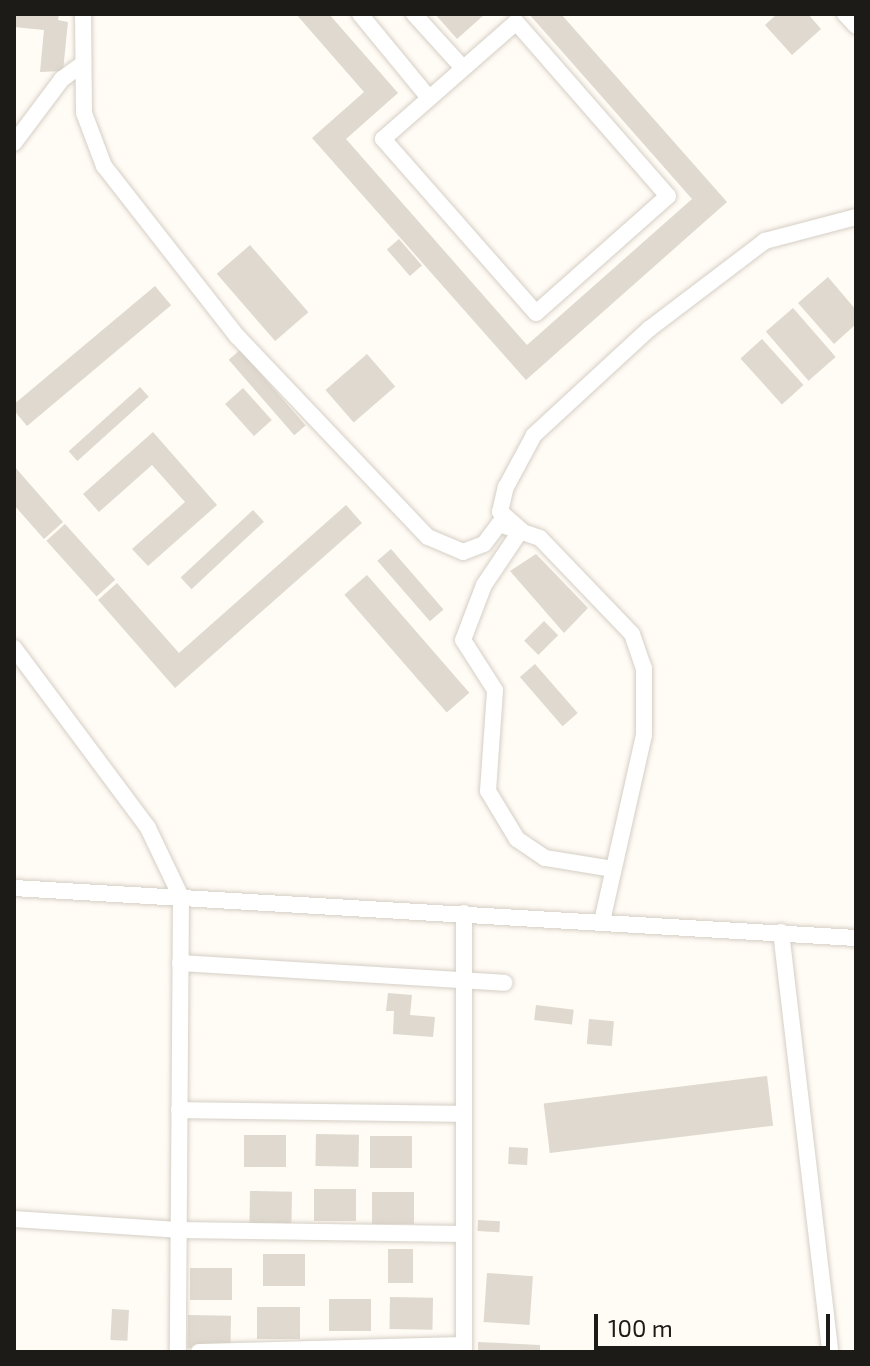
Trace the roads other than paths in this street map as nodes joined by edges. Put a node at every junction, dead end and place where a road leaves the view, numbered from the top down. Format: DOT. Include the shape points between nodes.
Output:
graph roads {
  1 [pos="83,14"];
  2 [pos="360,14"];
  3 [pos="414,14"];
  4 [pos="845,14"];
  5 [pos="856,26"];
  6 [pos="83,64"];
  7 [pos="463,68"];
  8 [pos="429,98"];
  9 [pos="14,143"];
  10 [pos="856,217"];
  11 [pos="521,530"];
  12 [pos="14,648"];
  13 [pos="613,869"];
  14 [pos="14,888"];
  15 [pos="181,897"];
  16 [pos="464,913"];
  17 [pos="602,921"];
  18 [pos="781,932"];
  19 [pos="856,938"];
  20 [pos="180,963"];
  21 [pos="463,981"];
  22 [pos="504,983"];
  23 [pos="179,1110"];
  24 [pos="463,1114"];
  25 [pos="14,1219"];
  26 [pos="178,1230"];
  27 [pos="463,1234"];
  28 [pos="464,1349"];
  29 [pos="178,1352"];
  30 [pos="199,1352"];
  31 [pos="830,1352"];
  1 -- 6 [label="street"];
  2 -- 8 [label="street"];
  3 -- 7 [label="street"];
  4 -- 5 [label="street"];
  6 -- 9 [label="street" via="62,79"];
  6 -- 11 [label="street" via="84,113 104,166 237,336 386,497 428,537 463,552 484,544 499,524"];
  7 -- 8 [label="street"];
  7 -- 8 [label="street" via="516,22 668,196 536,313 383,139"];
  10 -- 11 [label="street" via="765,241 649,329 534,435 506,487 500,512"];
  11 -- 13 [label="street" via="540,538 632,634 644,668 644,735"];
  11 -- 13 [label="street" via="469,614 463,640 495,690 488,791 517,839 545,858"];
  12 -- 15 [label="street" via="72,719 148,828"];
  13 -- 17 [label="street"];
  14 -- 15 [label="street"];
  15 -- 16 [label="street"];
  15 -- 20 [label="street"];
  16 -- 17 [label="street"];
  16 -- 21 [label="street"];
  17 -- 18 [label="street"];
  18 -- 19 [label="street"];
  18 -- 31 [label="street"];
  20 -- 21 [label="street"];
  20 -- 23 [label="street"];
  21 -- 22 [label="street"];
  21 -- 24 [label="street"];
  23 -- 24 [label="street"];
  23 -- 26 [label="street"];
  24 -- 27 [label="street"];
  25 -- 26 [label="street"];
  26 -- 27 [label="street"];
  26 -- 29 [label="street"];
  27 -- 28 [label="street"];
  28 -- 30 [label="street"];
}
